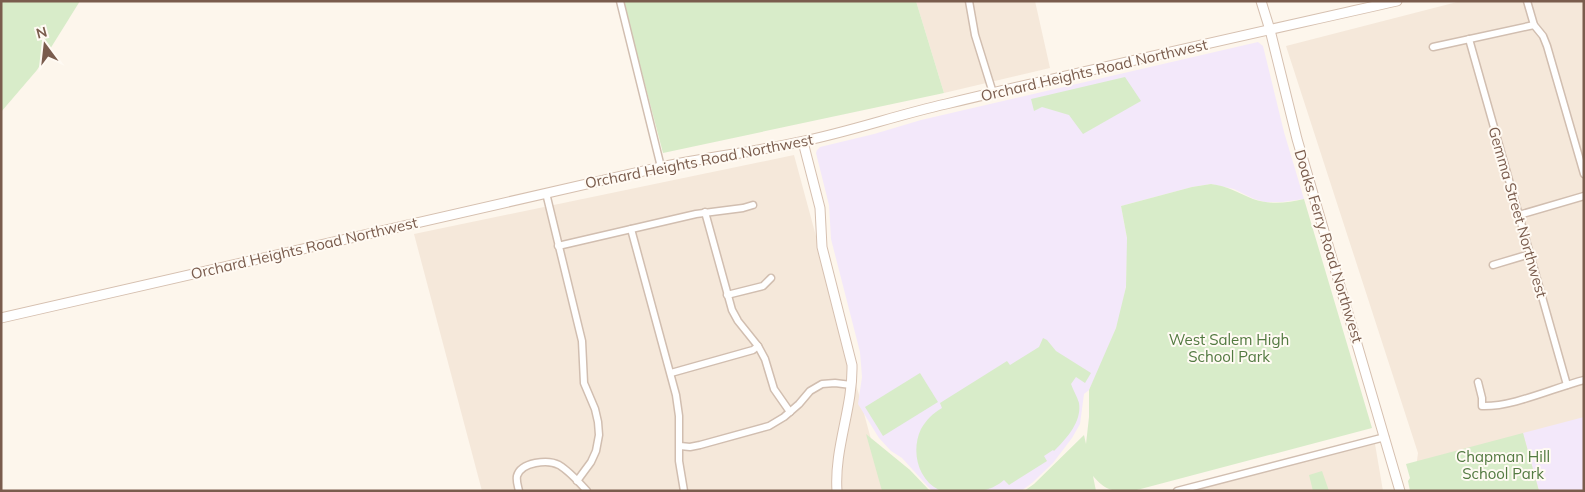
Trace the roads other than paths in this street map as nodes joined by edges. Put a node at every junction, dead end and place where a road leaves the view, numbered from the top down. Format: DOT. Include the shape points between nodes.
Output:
graph roads {
  1 [pos="620,1"];
  2 [pos="969,1"];
  3 [pos="1261,1"];
  4 [pos="1397,1"];
  5 [pos="1527,1"];
  6 [pos="1534,24"];
  7 [pos="1270,30"];
  8 [pos="1469,40"];
  9 [pos="1433,47"];
  10 [pos="993,93"];
  11 [pos="803,142"];
  12 [pos="661,167"];
  13 [pos="1584,174"];
  14 [pos="546,193"];
  15 [pos="1584,196"];
  16 [pos="753,205"];
  17 [pos="705,212"];
  18 [pos="1519,215"];
  19 [pos="632,229"];
  20 [pos="558,246"];
  21 [pos="1530,254"];
  22 [pos="1493,265"];
  23 [pos="771,278"];
  24 [pos="727,296"];
  25 [pos="1,318"];
  26 [pos="758,346"];
  27 [pos="670,372"];
  28 [pos="1584,380"];
  29 [pos="1478,382"];
  30 [pos="851,385"];
  31 [pos="1567,385"];
  32 [pos="790,412"];
  33 [pos="1385,436"];
  34 [pos="680,446"];
  35 [pos="577,481"];
  36 [pos="519,491"];
  37 [pos="588,491"];
  38 [pos="684,491"];
  39 [pos="838,491"];
  40 [pos="1177,491"];
  41 [pos="1400,491"];
  1 -- 12 [label="street"];
  2 -- 10 [label="street" via="975,35"];
  3 -- 7 [label="street, Doaks Ferry Road Northwest"];
  4 -- 7 [label="street, Orchard Heights Road Northwest"];
  5 -- 6 [label="street"];
  6 -- 8 [label="street"];
  6 -- 13 [label="street" via="1547,46"];
  7 -- 10 [label="street, Orchard Heights Road Northwest"];
  7 -- 33 [label="street, Doaks Ferry Road Northwest" via="1297,139"];
  8 -- 9 [label="street"];
  8 -- 18 [label="street, Gemma Street Northwest"];
  10 -- 11 [label="street, Orchard Heights Road Northwest"];
  11 -- 12 [label="street, Orchard Heights Road Northwest"];
  11 -- 30 [label="street" via="820,208 822,247 851,356"];
  12 -- 14 [label="street, Orchard Heights Road Northwest"];
  14 -- 20 [label="street"];
  14 -- 25 [label="street, Orchard Heights Road Northwest"];
  15 -- 18 [label="street"];
  16 -- 17 [label="street"];
  17 -- 19 [label="street"];
  17 -- 24 [label="street"];
  18 -- 21 [label="street, Gemma Street Northwest"];
  19 -- 20 [label="street"];
  19 -- 27 [label="street"];
  20 -- 35 [label="street" via="582,341 584,383 598,422 596,451"];
  21 -- 22 [label="street"];
  21 -- 31 [label="street, Gemma Street Northwest"];
  23 -- 24 [label="street" via="763,286"];
  24 -- 26 [label="street" via="738,321"];
  26 -- 27 [label="street"];
  26 -- 32 [label="street" via="774,389"];
  27 -- 34 [label="street" via="679,416"];
  28 -- 31 [label="street"];
  29 -- 31 [label="street" via="1482,406 1493,407"];
  30 -- 32 [label="street" via="822,384 810,391"];
  30 -- 39 [label="street" via="837,464"];
  32 -- 34 [label="street" via="769,426 700,445"];
  33 -- 40 [label="street"];
  33 -- 41 [label="street, Doaks Ferry Road Northwest"];
  34 -- 38 [label="street"];
  35 -- 36 [label="street" via="559,465 542,462 520,470 517,476"];
  35 -- 37 [label="street"];
}
